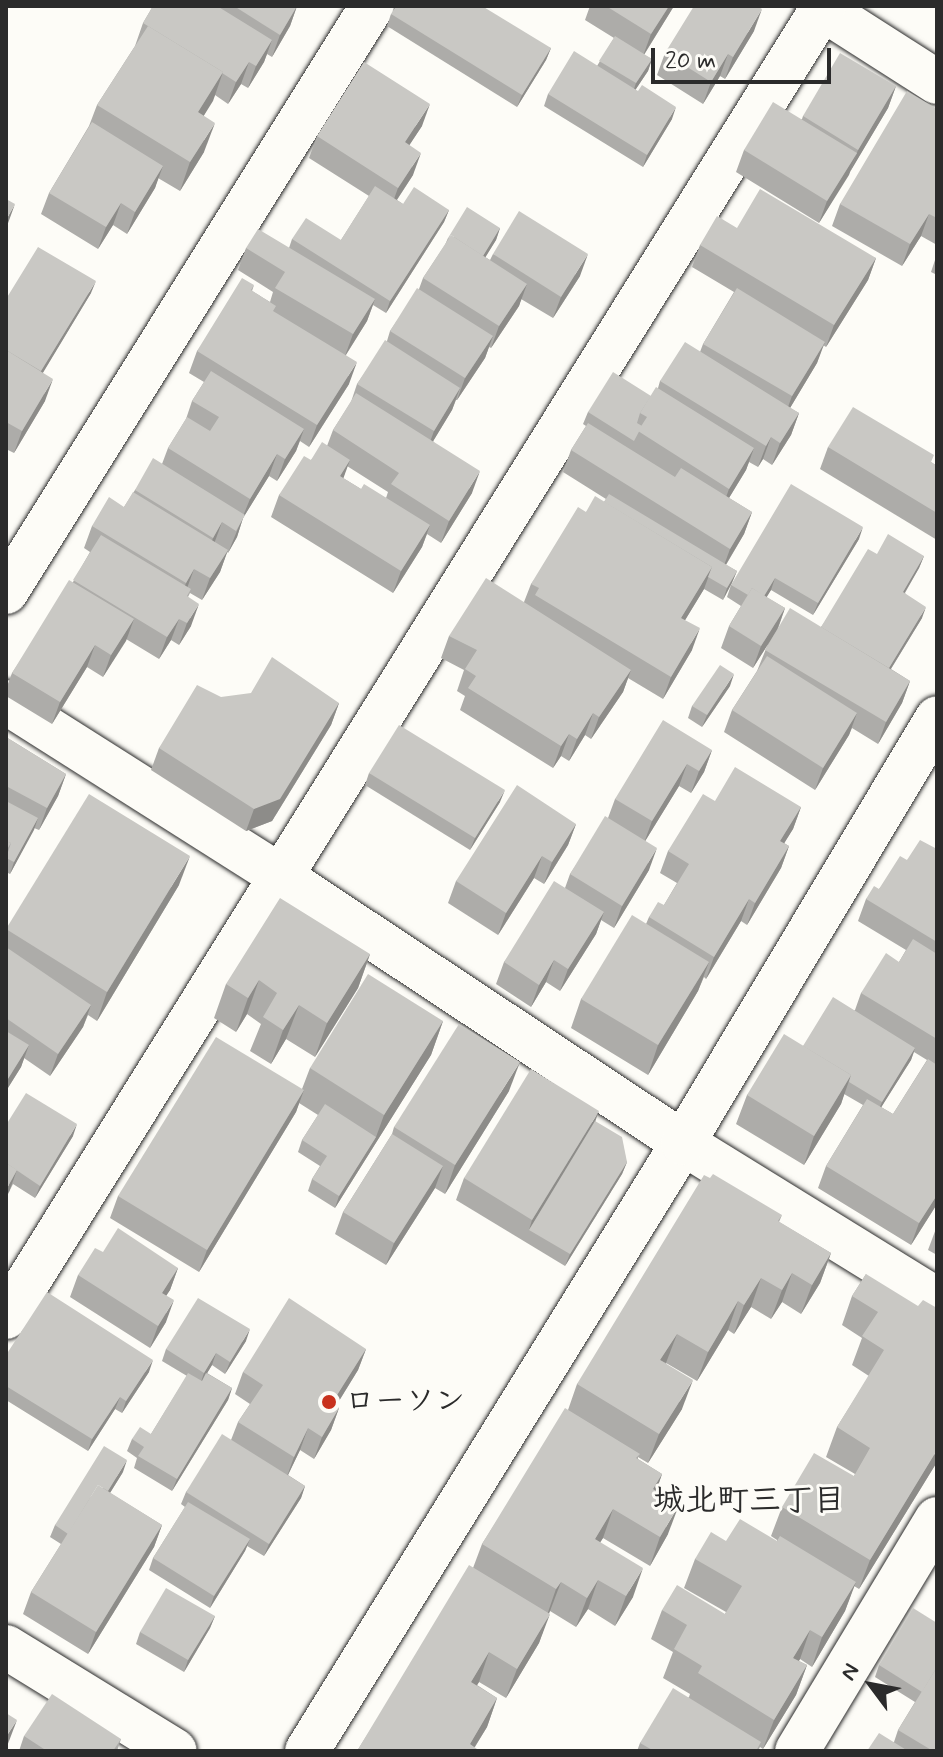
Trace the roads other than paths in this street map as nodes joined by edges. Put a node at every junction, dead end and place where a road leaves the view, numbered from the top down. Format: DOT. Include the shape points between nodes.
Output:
graph roads {
  1 [pos="372,6"];
  2 [pos="821,7"];
  3 [pos="937,82"];
  4 [pos="6,592"];
  5 [pos="6,702"];
  6 [pos="937,718"];
  7 [pos="280,876"];
  8 [pos="683,1143"];
  9 [pos="937,1300"];
  10 [pos="6,1317"];
  11 [pos="937,1519"];
  12 [pos="6,1647"];
  13 [pos="175,1751"];
  14 [pos="307,1751"];
  15 [pos="797,1751"];
  1 -- 4 [label="street"];
  2 -- 3 [label="street"];
  2 -- 7 [label="street"];
  5 -- 7 [label="street"];
  6 -- 8 [label="street"];
  7 -- 8 [label="street"];
  7 -- 10 [label="street"];
  8 -- 9 [label="street"];
  8 -- 14 [label="street"];
  11 -- 15 [label="street"];
  12 -- 13 [label="street"];
}
